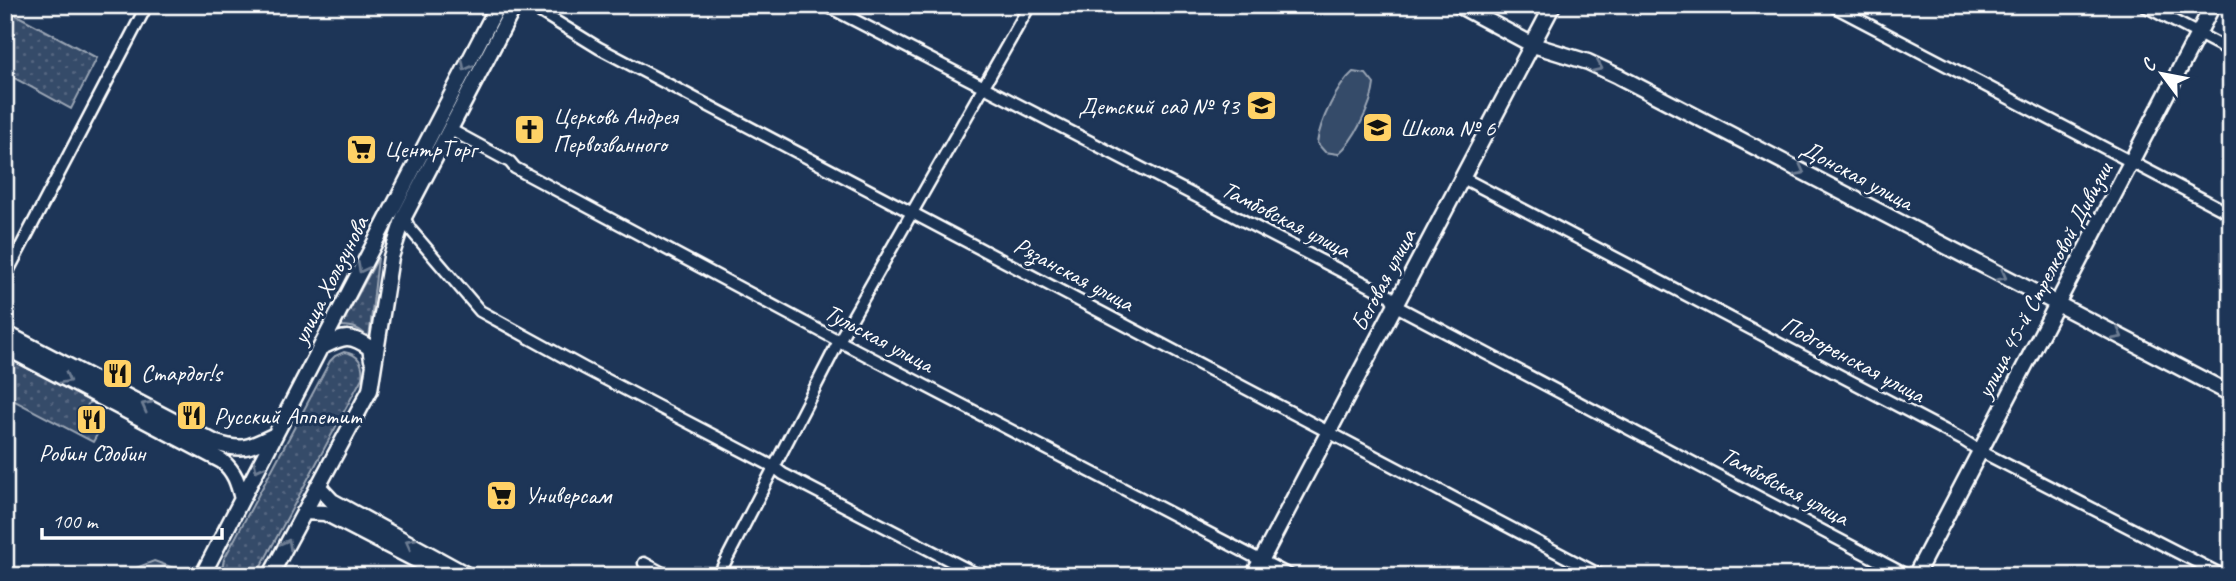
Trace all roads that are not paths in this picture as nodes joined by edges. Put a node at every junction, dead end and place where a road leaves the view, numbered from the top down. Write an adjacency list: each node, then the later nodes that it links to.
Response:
1 (146, 5): 22 (street)
2 (498, 5): 28 (street, улица Хользунова, one-way to 28)
3 (515, 5): 16 (street, улица Хользунова)
4 (529, 5): 19 (street, Рязанская улица)
5 (825, 5): 15 (street, Тамбовская улица)
6 (1030, 5): 15 (street)
7 (1458, 5): 13 (street, Донская улица)
8 (1553, 5): 13 (street, Беговая улица)
9 (1831, 5): 17 (street)
10 (2143, 5): 12 (street)
11 (2213, 5): 12 (street, улица 45-й Стрелковой Дивизии)
12 (2198, 34): 14 (street); 17 (street, улица 45-й Стрелковой Дивизии)
13 (1533, 45): 18 (street, Беговая улица); 23 (street, Донская улица, one-way to 23)
14 (2231, 51)
15 (985, 86): 19 (street); 24 (street, Тамбовская улица)
16 (451, 130): 21 (street, улица Хользунова); 26 (street, Тульская улица)
17 (2131, 163): 20 (street); 23 (street, улица 45-й Стрелковой Дивизии)
18 (1463, 178): 24 (street, Беговая улица); 33 (street, Подгоренская улица)
19 (911, 212): 26 (street); 31 (street, Рязанская улица)
20 (2231, 214)
21 (404, 217): 29 (street, улица Хользунова); 34 (street)
22 (5, 276)
23 (2057, 304): 30 (street, Донская улица, one-way to 30); 33 (street, улица 45-й Стрелковой Дивизии)
24 (1395, 306): 31 (street, Беговая улица); 52 (street, Тамбовская улица)
25 (5, 333): 32 (street, one-way to 25)
26 (839, 341): 34 (street); 39 (street, Тульская улица)
27 (5, 347): 36 (street, one-way to 36)
28 (322, 347): 29 (street); 32 (street, улица Хользунова)
29 (373, 369): 35 (street, улица Хользунова)
30 (2231, 394)
31 (1329, 432): 39 (street, Беговая улица); 51 (street, Рязанская улица)
32 (275, 435): 36 (street, улица Хользунова, one-way to 36)
33 (1980, 451): 53 (street, улица 45-й Стрелковой Дивизии); 54 (street, Подгоренская улица)
34 (774, 467): 47 (street); 48 (street)
35 (318, 486): 37 (street, улица Хользунова); 45 (street, one-way to 35)
36 (242, 499): 38 (street, улица Хользунова)
37 (304, 512): 43 (street, улица Хользунова, one-way to 37); 44 (street)
38 (211, 558): 41 (street, улица Хользунова); 42 (street)
39 (1261, 560): 49 (street, Беговая улица); 50 (street, Тульская улица)
40 (643, 563): 46 (street)
41 (202, 576)
42 (214, 576)
43 (270, 576)
44 (447, 576)
45 (469, 576)
46 (668, 576)
47 (718, 576)
48 (980, 576)
49 (1253, 576)
50 (1291, 576)
51 (1602, 576)
52 (1908, 576)
53 (1915, 576)
54 (2224, 576)

